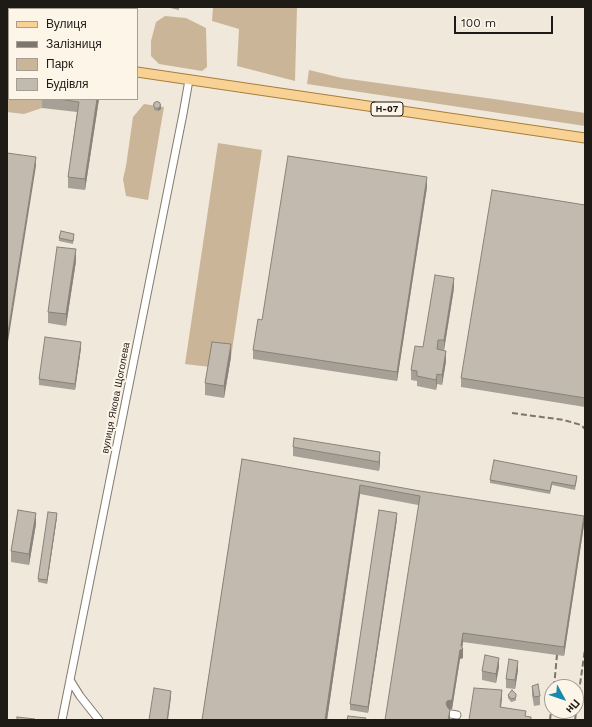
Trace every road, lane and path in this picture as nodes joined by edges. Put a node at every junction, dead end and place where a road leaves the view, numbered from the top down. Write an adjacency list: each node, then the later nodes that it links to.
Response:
1 (138, 72): 2 (main road, Н-07)
2 (189, 80): 3 (main road, Н-07); 4 (street, вулиця Якова Щоголева)
3 (585, 138)
4 (70, 680): 5 (street, вулиця Якова Щоголева); 6 (street)
5 (62, 720)
6 (99, 720)

